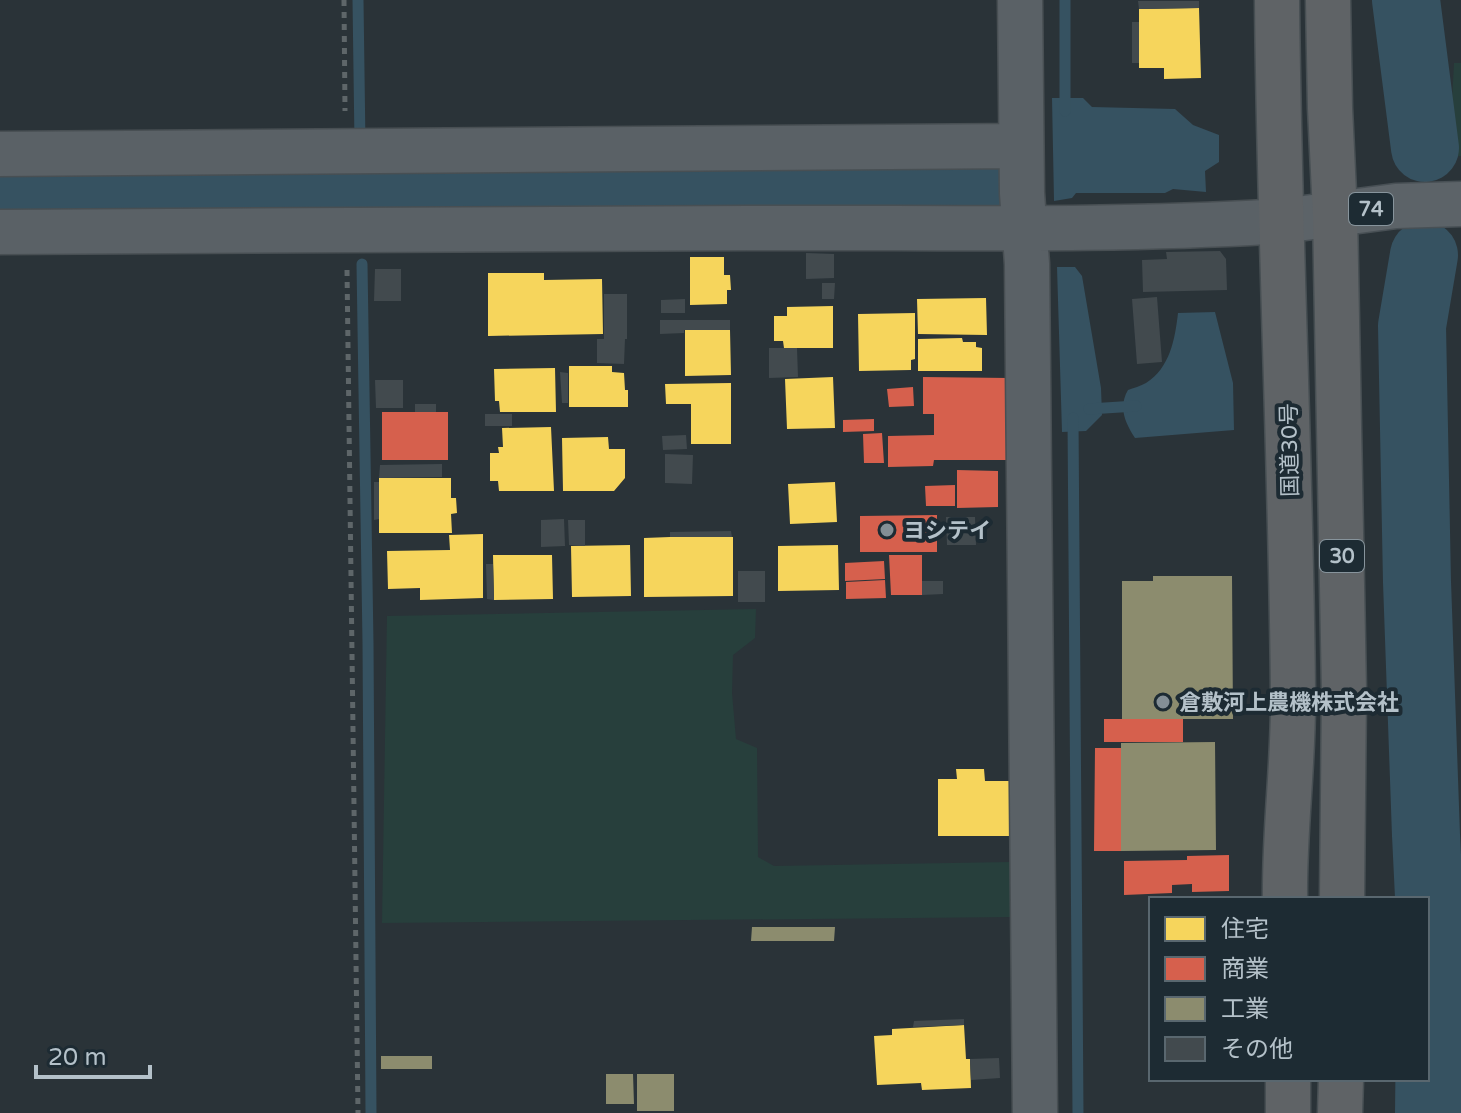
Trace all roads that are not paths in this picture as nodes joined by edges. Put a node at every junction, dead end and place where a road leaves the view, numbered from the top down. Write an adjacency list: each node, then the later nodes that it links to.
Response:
1 (1020, 0): 4 (street)
2 (1277, 0): 8 (highway, 国道30号 / 30)
3 (1328, 0): 7 (highway, 30)
4 (1021, 146): 5 (street); 9 (street)
5 (0, 154)
6 (1461, 204): 7 (main road, 74)
7 (1335, 214): 8 (main road, 74); 12 (highway, 30)
8 (1282, 221): 9 (street); 11 (highway, 国道30号 / 30)
9 (1025, 229): 10 (street); 15 (street)
10 (0, 232)
11 (1285, 897)
12 (1342, 897)
13 (1288, 1081): 16 (highway)
14 (1341, 1081): 17 (highway)
15 (1035, 1113)
16 (1288, 1113)
17 (1340, 1113)

